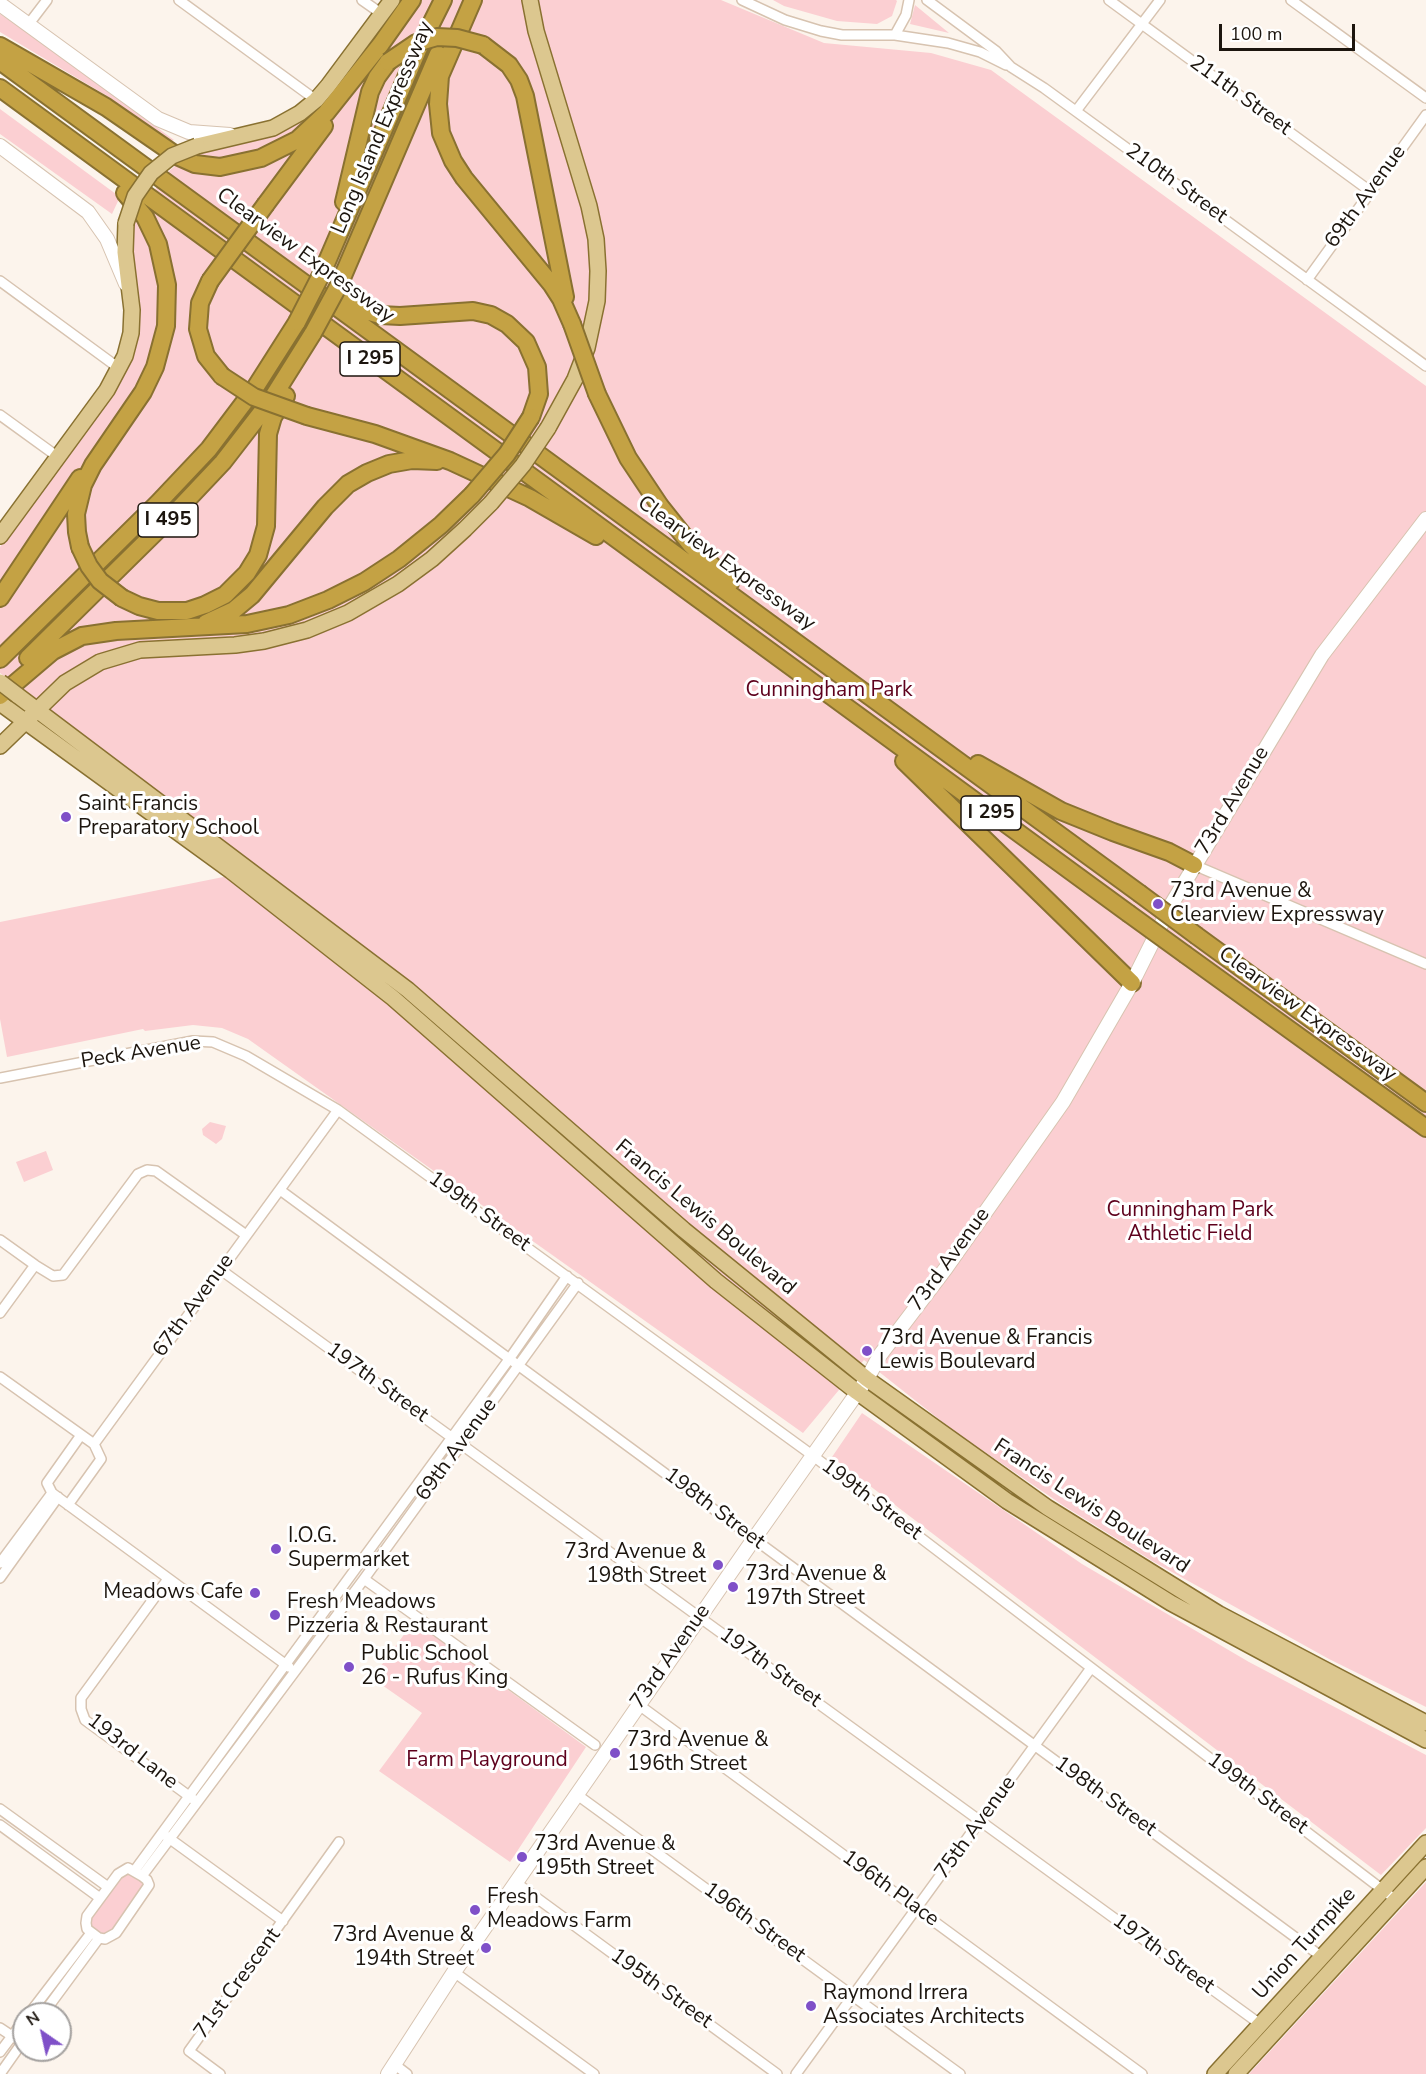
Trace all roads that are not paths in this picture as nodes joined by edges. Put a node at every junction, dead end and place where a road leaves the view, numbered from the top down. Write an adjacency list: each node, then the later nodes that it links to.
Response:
1 (47, 0): 19 (street)
2 (179, 0): 27 (street)
3 (362, 0): 17 (street)
4 (392, 0): 17 (main road)
5 (412, 0): 21 (highway)
6 (442, 0): 35 (highway, Long Island Expressway / I 495)
7 (465, 0): 40 (highway, Long Island Expressway / I 495, bridge)
8 (473, 0): 39 (highway)
9 (530, 0): 56 (main road, bridge)
10 (742, 0): 20 (street)
11 (909, 0): 20 (street)
12 (927, 0): 24 (street, 210th Street)
13 (1109, 0): 18 (street, 211th Street)
14 (1160, 0): 18 (street)
15 (1291, 0): 26 (street)
16 (0, 4): 19 (street)
17 (382, 14): 27 (main road)
18 (1142, 24): 28 (street); 33 (street, 211th Street)
19 (28, 25): 31 (street)
20 (895, 35): 24 (street)
21 (381, 44): 22 (highway); 46 (highway, bridge)
22 (0, 46)
23 (0, 61): 34 (highway, Clearview Expressway / I 295)
24 (1011, 67): 28 (street, 210th Street)
25 (0, 88): 30 (highway, Clearview Expressway / I 295)
26 (1426, 98)
27 (316, 100): 31 (main road)
28 (1076, 111): 36 (street, 210th Street)
29 (1426, 115): 33 (street, 69th Avenue)
30 (61, 133): 44 (highway); 49 (highway, Clearview Expressway / I 295)
31 (253, 133): 38 (main road, bridge)
32 (0, 146): 38 (street)
33 (1370, 191): 36 (street, 69th Avenue)
34 (267, 256): 51 (highway, bridge); 52 (highway, Clearview Expressway / I 295)
35 (322, 273): 39 (highway, bridge); 53 (highway, Long Island Expressway / I 495, bridge)
36 (1307, 280): 41 (street, 210th Street)
37 (0, 281): 42 (street)
38 (132, 299): 42 (main road)
39 (572, 324): 52 (highway, bridge)
40 (313, 333): 44 (highway, bridge); 54 (highway, Long Island Expressway / I 495)
41 (1426, 366)
42 (120, 369): 45 (main road)
43 (0, 415): 45 (street)
44 (125, 420): 50 (highway)
45 (58, 457): 48 (main road)
46 (483, 476): 49 (highway); 51 (highway)
47 (1426, 519): 61 (street, 73rd Avenue)
48 (0, 536)
49 (680, 585): 58 (highway, Clearview Expressway / I 295)
50 (0, 598)
51 (170, 629): 55 (highway)
52 (802, 648): 57 (highway, Clearview Expressway / I 295)
53 (0, 659)
54 (0, 684): 55 (main road, Francis Lewis Boulevard, bridge)
55 (5, 700): 56 (main road, Francis Lewis Boulevard); 59 (main road, Francis Lewis Boulevard)
56 (37, 709): 59 (main road); 80 (main road, Francis Lewis Boulevard)
57 (891, 712): 61 (highway); 66 (highway, Clearview Expressway / I 295, bridge)
58 (854, 713): 63 (highway); 64 (highway, Clearview Expressway / I 295, bridge)
59 (24, 721): 60 (main road); 81 (main road, Francis Lewis Boulevard)
60 (0, 746)
61 (1194, 865): 62 (street); 63 (street, 73rd Avenue)
62 (1426, 964)
63 (1131, 983): 80 (street, 73rd Avenue)
64 (1306, 1044): 68 (highway, Clearview Expressway / I 295); 69 (highway)
65 (0, 1078): 67 (street, Peck Avenue)
66 (1426, 1103)
67 (338, 1110): 70 (street, 67th Avenue); 75 (street, 199th Street)
68 (1426, 1128)
69 (1426, 1140)
70 (280, 1190): 71 (street, 67th Avenue); 78 (street, 198th Street)
71 (246, 1235): 73 (street); 74 (street, 67th Avenue)
72 (0, 1240): 73 (street)
73 (35, 1265): 77 (street)
74 (221, 1270): 83 (street, 197th Street); 84 (street, 67th Avenue)
75 (567, 1276): 76 (street, 199th Street); 78 (street, 69th Avenue)
76 (578, 1283): 78 (street, 69th Avenue); 86 (street, 199th Street)
77 (0, 1313)
78 (514, 1361): 83 (street, 69th Avenue); 85 (street, 69th Avenue); 89 (street, 198th Street)
79 (0, 1377): 82 (street)
80 (867, 1379): 81 (street, 73rd Avenue); 99 (main road, Francis Lewis Boulevard)
81 (857, 1392): 86 (street, 73rd Avenue); 100 (main road, Francis Lewis Boulevard)
82 (81, 1435): 84 (street); 87 (street)
83 (451, 1437): 85 (street, 197th Street); 95 (street, 69th Avenue)
84 (94, 1444): 88 (street)
85 (461, 1445): 93 (street, 69th Avenue); 94 (street, 197th Street)
86 (812, 1455): 89 (street, 73rd Avenue); 96 (street, 199th Street)
87 (54, 1495): 88 (street); 90 (street); 91 (street)
88 (68, 1505): 92 (street)
89 (754, 1538): 94 (street, 73rd Avenue); 102 (street, 198th Street)
90 (0, 1563)
91 (0, 1578)
92 (168, 1579): 95 (street); 104 (street, 193rd Lane)
93 (364, 1579): 97 (street, 69th Avenue); 101 (street)
94 (699, 1617): 98 (street, 73rd Avenue); 106 (street, 197th Street)
95 (285, 1664): 97 (street); 104 (street, 69th Avenue)
96 (1091, 1668): 102 (street, 75th Avenue); 116 (street, 199th Street)
97 (294, 1671): 104 (street, 69th Avenue)
98 (639, 1705): 103 (street, 73rd Avenue); 119 (street, 196th Place)
99 (1426, 1723)
100 (1426, 1740)
101 (595, 1745)
102 (1035, 1746): 106 (street, 75th Avenue); 122 (street, 198th Street)
103 (576, 1794): 114 (street, 73rd Avenue); 124 (street, 196th Street)
104 (193, 1799): 108 (street, 69th Avenue); 109 (street, 69th Avenue)
105 (0, 1811): 115 (street)
106 (980, 1821): 119 (street, 75th Avenue); 127 (street, 197th Street)
107 (0, 1825): 117 (street)
108 (161, 1832): 109 (street, 71st Crescent); 113 (street, 69th Avenue)
109 (170, 1839): 113 (street, 69th Avenue); 120 (street, 71st Crescent)
110 (339, 1842): 120 (street, 71st Crescent)
111 (1426, 1843): 116 (main road, Union Turnpike)
112 (1426, 1867): 118 (main road, Union Turnpike)
113 (138, 1873): 115 (street, 69th Avenue); 121 (street, 69th Avenue)
114 (516, 1882): 123 (street, 73rd Avenue); 137 (street, 195th Street)
115 (108, 1887): 117 (street, 69th Avenue)
116 (1383, 1890): 118 (street, 199th Street); 122 (main road, Union Turnpike)
117 (100, 1898): 121 (street, 69th Avenue)
118 (1396, 1900): 142 (main road, Union Turnpike)
119 (916, 1908): 124 (street, 75th Avenue); 140 (street, 196th Place)
120 (282, 1922): 133 (street, 71st Crescent)
121 (95, 1935): 125 (street, 69th Avenue); 126 (street, 69th Avenue)
122 (1322, 1957): 127 (main road, Union Turnpike)
123 (454, 1971): 132 (street, 73rd Avenue); 136 (street)
124 (853, 1996): 138 (street, 75th Avenue); 139 (street, 196th Street)
125 (38, 2002)
126 (51, 2002)
127 (1260, 2024): 141 (main road, Union Turnpike)
128 (0, 2028): 129 (street)
129 (12, 2036): 130 (street)
130 (0, 2052)
131 (12, 2057): 134 (street)
132 (391, 2069): 135 (street)
133 (214, 2072)
134 (0, 2074)
135 (407, 2074)
136 (594, 2074)
137 (777, 2074)
138 (796, 2074)
139 (960, 2074)
140 (1142, 2074)
141 (1215, 2074)
142 (1236, 2074)

